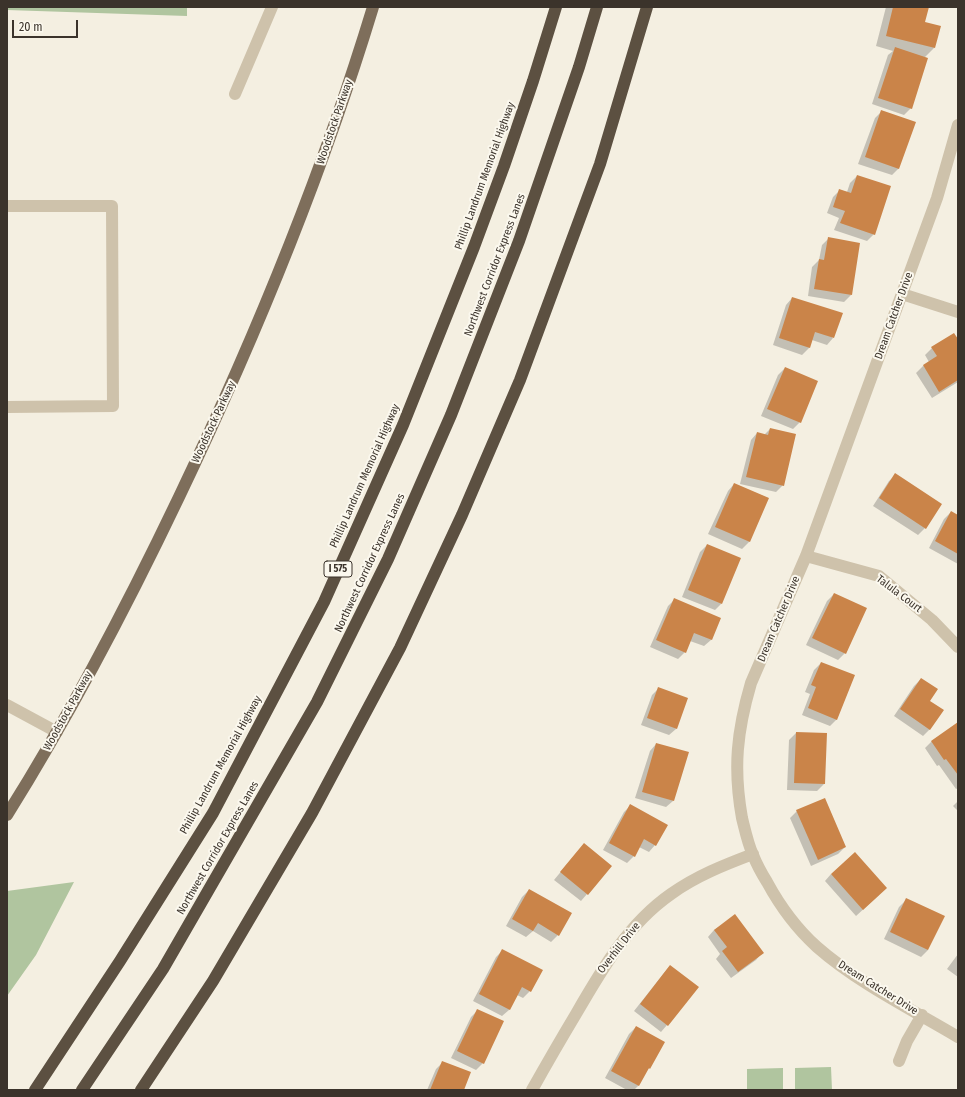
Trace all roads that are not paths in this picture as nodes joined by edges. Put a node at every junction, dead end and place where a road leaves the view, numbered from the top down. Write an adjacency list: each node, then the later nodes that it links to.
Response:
1 (272, 7): 6 (street)
2 (373, 7): 15 (main road, Woodstock Parkway)
3 (556, 7): 21 (highway, Phillip Landrum Memorial Highway / I 575)
4 (597, 7): 22 (highway, Northwest Corridor Express Lanes)
5 (647, 7): 23 (highway)
6 (235, 94)
7 (958, 125): 9 (street, Dream Catcher Drive)
8 (7, 206): 11 (street)
9 (902, 294): 10 (street); 12 (street, Dream Catcher Drive)
10 (958, 312)
11 (7, 407)
12 (806, 556): 13 (street, Talula Court); 17 (street, Dream Catcher Drive)
13 (958, 647)
14 (7, 705): 15 (street)
15 (57, 732): 16 (main road, Woodstock Parkway)
16 (7, 815)
17 (753, 854): 18 (street, Dream Catcher Drive); 24 (street, Overhill Drive)
18 (922, 1015): 19 (street, Dream Catcher Drive); 20 (street)
19 (958, 1037)
20 (898, 1061)
21 (35, 1090)
22 (82, 1090)
23 (141, 1090)
24 (532, 1090)

